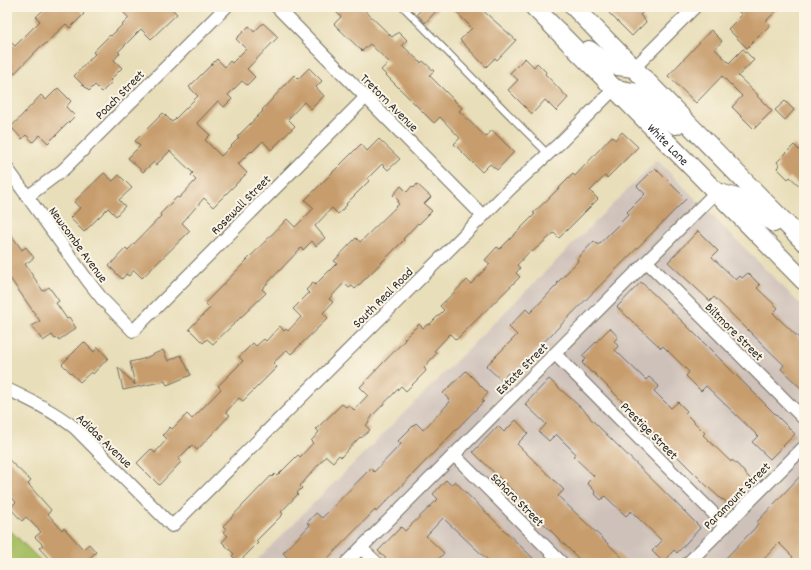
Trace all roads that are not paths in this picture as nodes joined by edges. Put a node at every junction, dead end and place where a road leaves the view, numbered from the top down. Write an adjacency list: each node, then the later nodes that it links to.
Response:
1 (226, 7): 14 (street, Poach Street)
2 (277, 7): 9 (street, Tretorn Avenue)
3 (403, 7): 10 (lane)
4 (534, 7): 7 (main road); 8 (main road, White Lane)
5 (574, 7): 7 (main road)
6 (695, 7): 7 (street)
7 (634, 68): 11 (main road)
8 (614, 89): 10 (street, South Real Road); 11 (main road); 13 (main road, White Lane)
9 (366, 97): 15 (street, Tretorn Avenue); 19 (street, Rosewall Street)
10 (548, 154): 15 (street, South Real Road)
11 (727, 164): 16 (main road)
12 (7, 168): 14 (street, Newcombe Avenue)
13 (716, 192): 16 (main road); 17 (street, Estate Street); 18 (main road, White Lane)
14 (27, 196): 19 (street, Newcombe Avenue)
15 (483, 216): 25 (street, South Real Road)
16 (804, 243)
17 (647, 262): 20 (street, Estate Street); 22 (street, Biltmore Street)
18 (804, 281)
19 (133, 331)
20 (555, 354): 24 (street, Estate Street); 26 (street, Prestige Street)
21 (7, 389): 25 (street, Adidas Avenue)
22 (804, 419)
23 (804, 447): 26 (street, Paramount Street)
24 (454, 455): 27 (street, Estate Street); 30 (street, Sahara Street)
25 (172, 526)
26 (726, 526): 31 (street, Paramount Street)
27 (361, 548): 28 (street, Estate Street); 29 (street)
28 (346, 563)
29 (377, 563)
30 (562, 563)
31 (688, 563)

